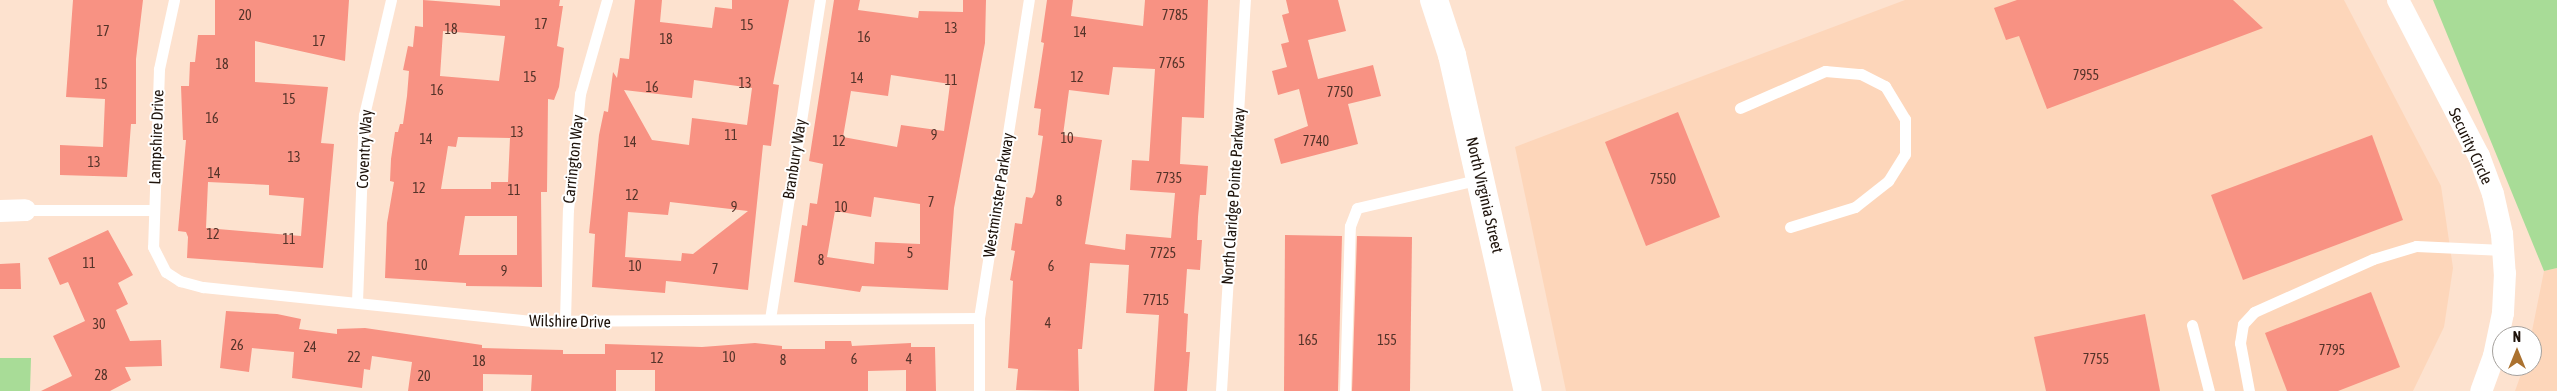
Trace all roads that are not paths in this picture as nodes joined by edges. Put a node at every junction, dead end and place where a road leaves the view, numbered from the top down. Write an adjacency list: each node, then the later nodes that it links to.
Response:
1 (174, 0): 12 (lane, Lampshire Drive)
2 (391, 0): 17 (lane, Coventry Way)
3 (607, 0): 20 (lane, Carrington Way)
4 (820, 0): 19 (lane, Branbury Way)
5 (1029, 0): 18 (lane, Westminster Parkway)
6 (1245, 0): 23 (lane, North Claridge Pointe Parkway)
7 (1434, 0): 10 (main road, North Virginia Street)
8 (2398, 0): 15 (street, Security Circle)
9 (1740, 108): 14 (lane)
10 (1481, 179): 24 (lane); 25 (main road, North Virginia Street)
11 (25, 210): 12 (lane); 13 (street)
12 (154, 210): 16 (lane, Lampshire Drive)
13 (0, 211)
14 (1790, 227)
15 (2504, 250): 27 (lane); 28 (street, Security Circle)
16 (166, 272): 17 (lane, Wilshire Drive)
17 (357, 302): 20 (lane, Wilshire Drive)
18 (979, 318): 19 (lane, Wilshire Drive); 22 (lane, Westminster Parkway)
19 (770, 319): 20 (lane, Wilshire Drive)
20 (565, 322)
21 (2192, 325): 26 (lane)
22 (979, 391)
23 (1221, 391)
24 (1346, 391)
25 (1528, 391)
26 (2209, 391)
27 (2249, 391)
28 (2481, 391)

